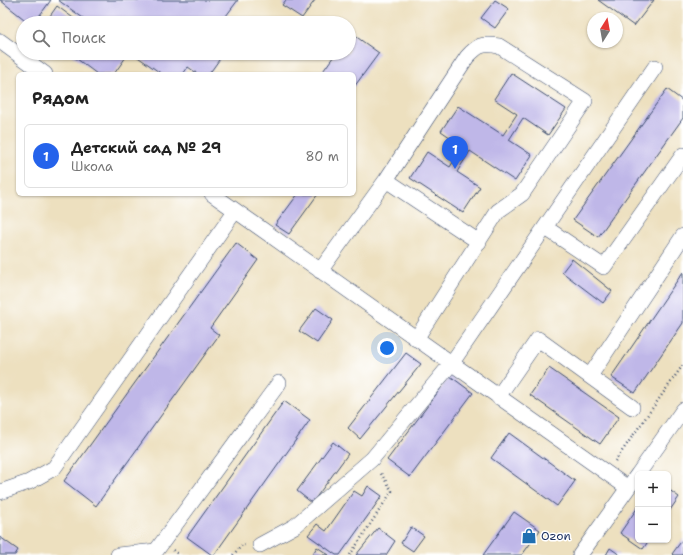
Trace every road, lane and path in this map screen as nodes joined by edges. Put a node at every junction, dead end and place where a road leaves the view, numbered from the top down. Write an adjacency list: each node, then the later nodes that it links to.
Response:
1 (0, 41): 2 (street)
2 (16, 53)
3 (26, 60): 5 (street)
4 (655, 67): 10 (street)
5 (42, 72)
6 (683, 155): 10 (street)
7 (386, 180): 12 (street); 12 (street); 13 (street)
8 (215, 196): 9 (street)
9 (235, 211): 13 (street); 27 (street)
10 (546, 228): 15 (street)
11 (683, 236): 17 (street)
12 (479, 242): 14 (street)
13 (320, 271): 14 (street)
14 (416, 339): 15 (street)
15 (451, 364): 19 (street); 22 (street)
16 (683, 365): 24 (path)
17 (590, 376): 19 (street); 20 (street)
18 (279, 383): 29 (street)
19 (498, 397): 24 (street)
20 (632, 407)
21 (683, 410): 23 (street)
22 (372, 459): 28 (street); 30 (path)
23 (640, 471)
24 (606, 473): 26 (street)
25 (635, 478): 26 (street)
26 (628, 488): 31 (street)
27 (0, 492)
28 (260, 545)
29 (118, 555)
30 (350, 555)
31 (580, 555)

